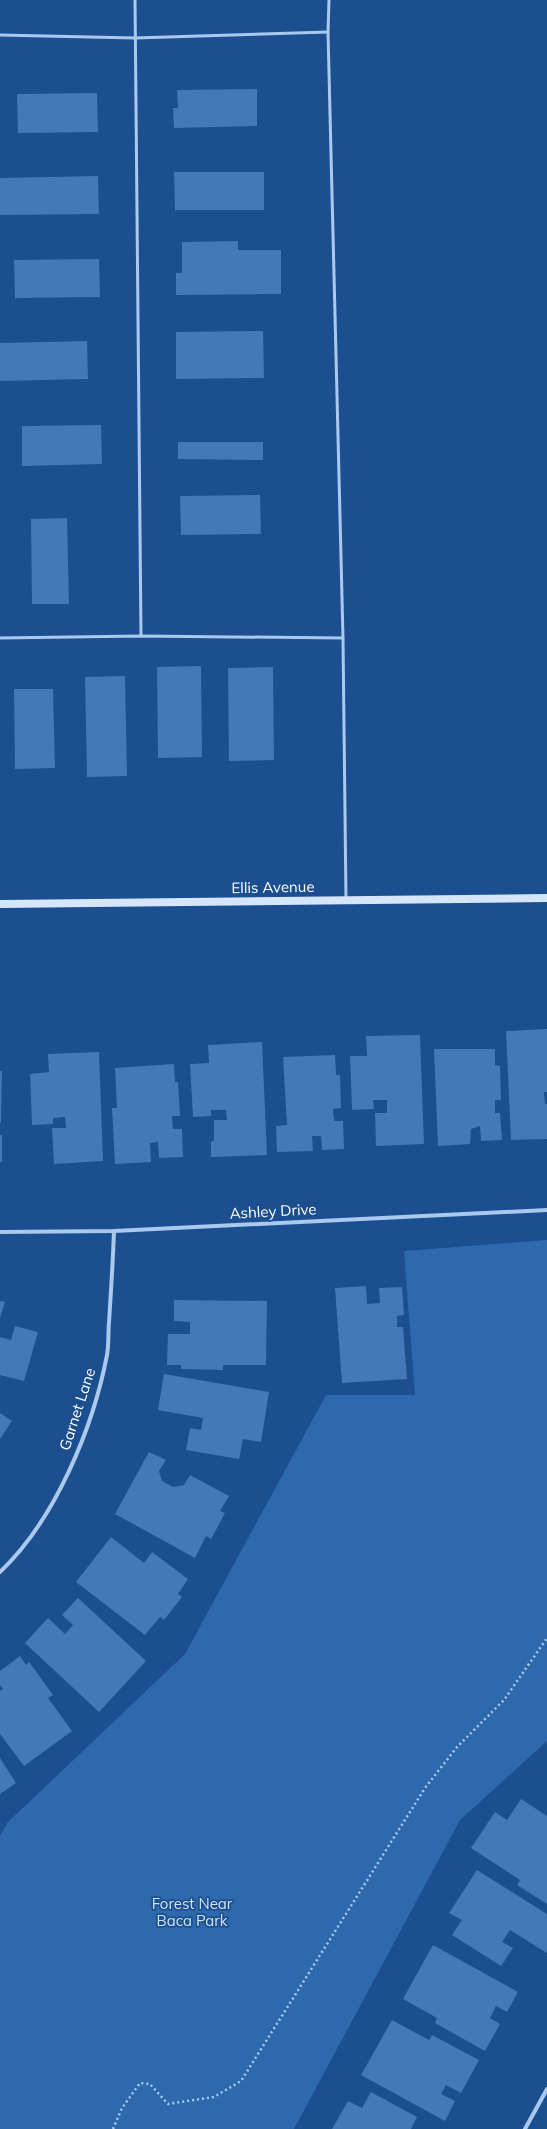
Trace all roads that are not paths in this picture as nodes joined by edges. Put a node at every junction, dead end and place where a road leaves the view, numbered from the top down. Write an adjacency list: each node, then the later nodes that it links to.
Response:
1 (135, 0): 5 (lane)
2 (329, 0): 3 (lane)
3 (328, 32): 5 (lane); 8 (lane)
4 (0, 34): 5 (lane)
5 (135, 38): 6 (lane)
6 (141, 636): 7 (lane); 8 (lane)
7 (0, 638)
8 (343, 638): 10 (lane)
9 (547, 898): 10 (street, Ellis Avenue)
10 (346, 900): 11 (street, Ellis Avenue)
11 (0, 904)
12 (547, 1210): 13 (street, Ashley Drive)
13 (114, 1231): 14 (street, Ashley Drive); 15 (street, Garnet Lane)
14 (0, 1232)
15 (0, 1572)
16 (547, 2089): 17 (street)
17 (525, 2129)

